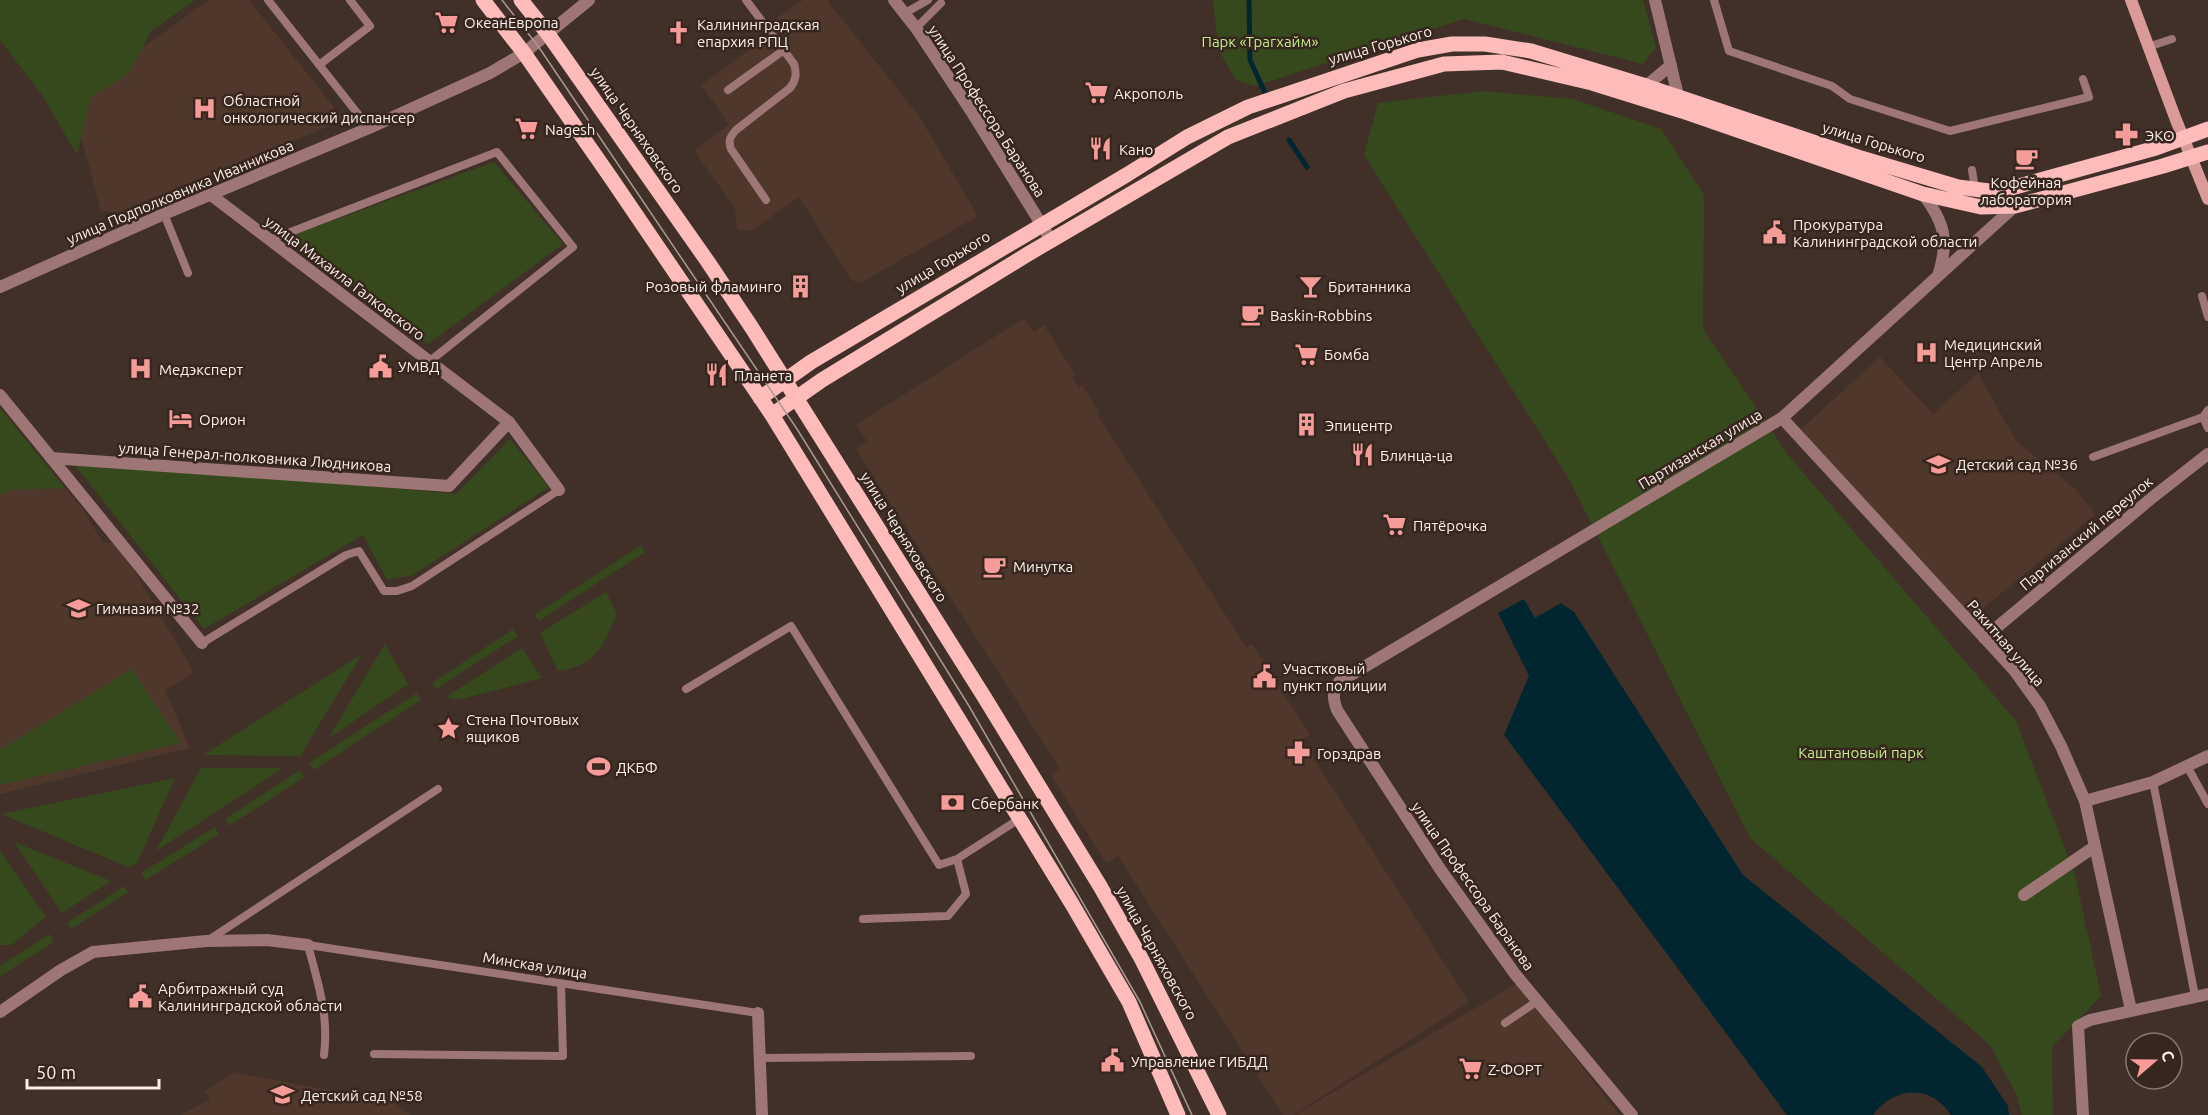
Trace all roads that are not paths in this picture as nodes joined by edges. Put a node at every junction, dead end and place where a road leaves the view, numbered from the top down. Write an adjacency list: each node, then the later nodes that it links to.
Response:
1 (268, 0): 20 (lane)
2 (350, 0): 20 (lane)
3 (483, 0): 19 (main road)
4 (521, 0): 15 (main road, улица Черняховского)
5 (589, 0): 15 (street, улица Подполковника Иванникова)
6 (746, 0): 18 (lane)
7 (894, 0): 13 (street, улица Профессора Баранова)
8 (928, 0): 13 (lane)
9 (1655, 0): 21 (street)
10 (1714, 0): 28 (lane)
11 (2131, 0): 17 (main road)
12 (941, 3): 14 (lane)
13 (905, 13): 14 (street, улица Профессора Баранова)
14 (916, 28): 41 (street, улица Профессора Баранова)
15 (548, 34): 19 (street, улица Подполковника Иванникова); 50 (main road, улица Черняховского)
16 (2172, 39): 17 (lane)
17 (2148, 47): 29 (main road)
18 (784, 50): 24 (lane); 38 (lane)
19 (524, 53): 26 (street, улица Подполковника Иванникова); 52 (main road)
20 (319, 65): 26 (lane)
21 (1671, 65): 23 (street); 25 (street)
22 (2084, 79): 28 (lane)
23 (1646, 86): 25 (main road, улица Горького); 41 (main road, улица Горького)
24 (728, 90)
25 (1680, 104): 34 (main road, улица Горького); 35 (main road, улица Горького); 43 (main road, улица Горького)
26 (369, 128): 36 (street, улица Подполковника Иванникова)
27 (2208, 129): 29 (main road, улица Горького)
28 (1961, 130): 30 (lane)
29 (2183, 137): 32 (main road); 34 (main road, улица Горького)
30 (1964, 140)
31 (2208, 152): 32 (main road, улица Горького)
32 (2192, 156): 37 (main road); 39 (main road, улица Горького)
33 (1972, 170): 34 (lane)
34 (1975, 189)
35 (1923, 194): 39 (main road, улица Горького); 45 (street)
36 (210, 195): 40 (street, улица Подполковника Иванникова); 42 (street, улица Михаила Галковского)
37 (2208, 199)
38 (766, 200)
39 (2015, 206): 45 (street, Партизанская улица)
40 (164, 214): 44 (lane); 46 (street, улица Подполковника Иванникова)
41 (1042, 225): 43 (street, улица Профессора Баранова); 50 (main road, улица Горького)
42 (270, 240): 49 (street, улица Михаила Галковского); 49 (lane)
43 (1051, 240): 53 (main road, улица Горького)
44 (188, 273)
45 (1939, 273): 56 (street, Партизанская улица)
46 (0, 287)
47 (2202, 296): 48 (lane)
48 (2208, 317)
49 (430, 361): 57 (street, улица Михаила Галковского)
50 (785, 381): 52 (main road, улица Горького); 53 (main road, улица Черняховского)
51 (0, 394): 61 (street)
52 (760, 398): 55 (main road)
53 (796, 398): 55 (main road, улица Горького); 94 (main road, улица Черняховского)
54 (2205, 414): 58 (lane); 60 (lane)
55 (772, 415): 73 (main road)
56 (1782, 418): 63 (street, Ракитная улица); 65 (street, Партизанская улица)
57 (509, 422): 61 (street, улица Генерал-полковника Людникова); 62 (street, улица Михаила Галковского)
58 (2208, 428)
59 (2208, 454): 63 (street, Партизанский переулок)
60 (2093, 457)
61 (51, 458): 64 (street)
62 (559, 490): 64 (lane)
63 (1984, 638): 71 (street, Ракитная улица)
64 (202, 643)
65 (1364, 668): 83 (street, улица Профессора Баранова)
66 (686, 689): 75 (lane)
67 (2208, 756): 68 (street)
68 (2187, 766): 69 (street); 72 (lane)
69 (2153, 782): 71 (street); 82 (lane)
70 (438, 789): 78 (lane)
71 (2085, 801): 74 (street, Ракитная улица)
72 (2208, 804)
73 (1019, 819): 75 (lane); 93 (main road)
74 (2094, 847): 76 (street); 84 (street, Ракитная улица)
75 (957, 860): 77 (lane)
76 (2024, 895)
77 (863, 920)
78 (206, 941): 79 (street, Минская улица); 85 (street, Минская улица)
79 (308, 945): 80 (lane, Минская улица); 89 (lane)
80 (561, 984): 86 (lane, Минская улица); 88 (lane)
81 (2208, 994): 82 (street)
82 (2195, 996): 84 (street)
83 (1536, 1002): 87 (lane); 95 (street, улица Профессора Баранова)
84 (2131, 1010): 96 (street)
85 (0, 1012)
86 (758, 1013): 91 (street, Минская улица)
87 (1505, 1023)
88 (374, 1054)
89 (324, 1055)
90 (971, 1056): 91 (lane)
91 (759, 1058): 92 (street, Минская улица)
92 (762, 1115)
93 (1178, 1115)
94 (1219, 1115)
95 (1632, 1115)
96 (2083, 1115)

